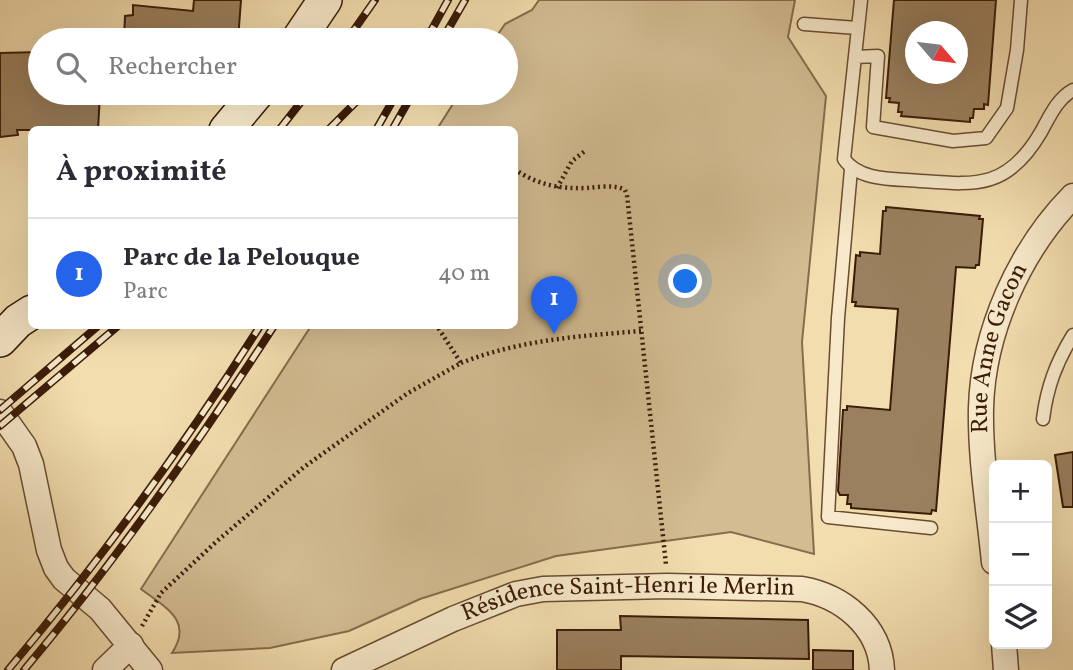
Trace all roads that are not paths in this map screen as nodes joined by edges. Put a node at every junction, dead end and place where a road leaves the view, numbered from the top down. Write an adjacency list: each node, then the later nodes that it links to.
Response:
1 (325, 0): 5 (street)
2 (861, 0): 6 (lane)
3 (1021, 0): 7 (lane)
4 (804, 24): 6 (lane)
5 (306, 28)
6 (857, 28): 7 (lane)
7 (855, 57): 11 (lane)
8 (1073, 90): 11 (lane)
9 (247, 105): 10 (street)
10 (229, 126)
11 (851, 169): 17 (lane)
12 (1073, 196): 16 (street, Rue Anne Gacon)
13 (1073, 335): 15 (lane)
14 (0, 412): 18 (street)
15 (1043, 419)
16 (990, 523)
17 (931, 528)
18 (131, 645): 20 (street); 21 (street)
19 (1004, 649): 24 (street)
20 (105, 670)
21 (150, 670)
22 (344, 670): 23 (street, Résidence Saint-Henri le Merlin)
23 (882, 670)
24 (1006, 670)

